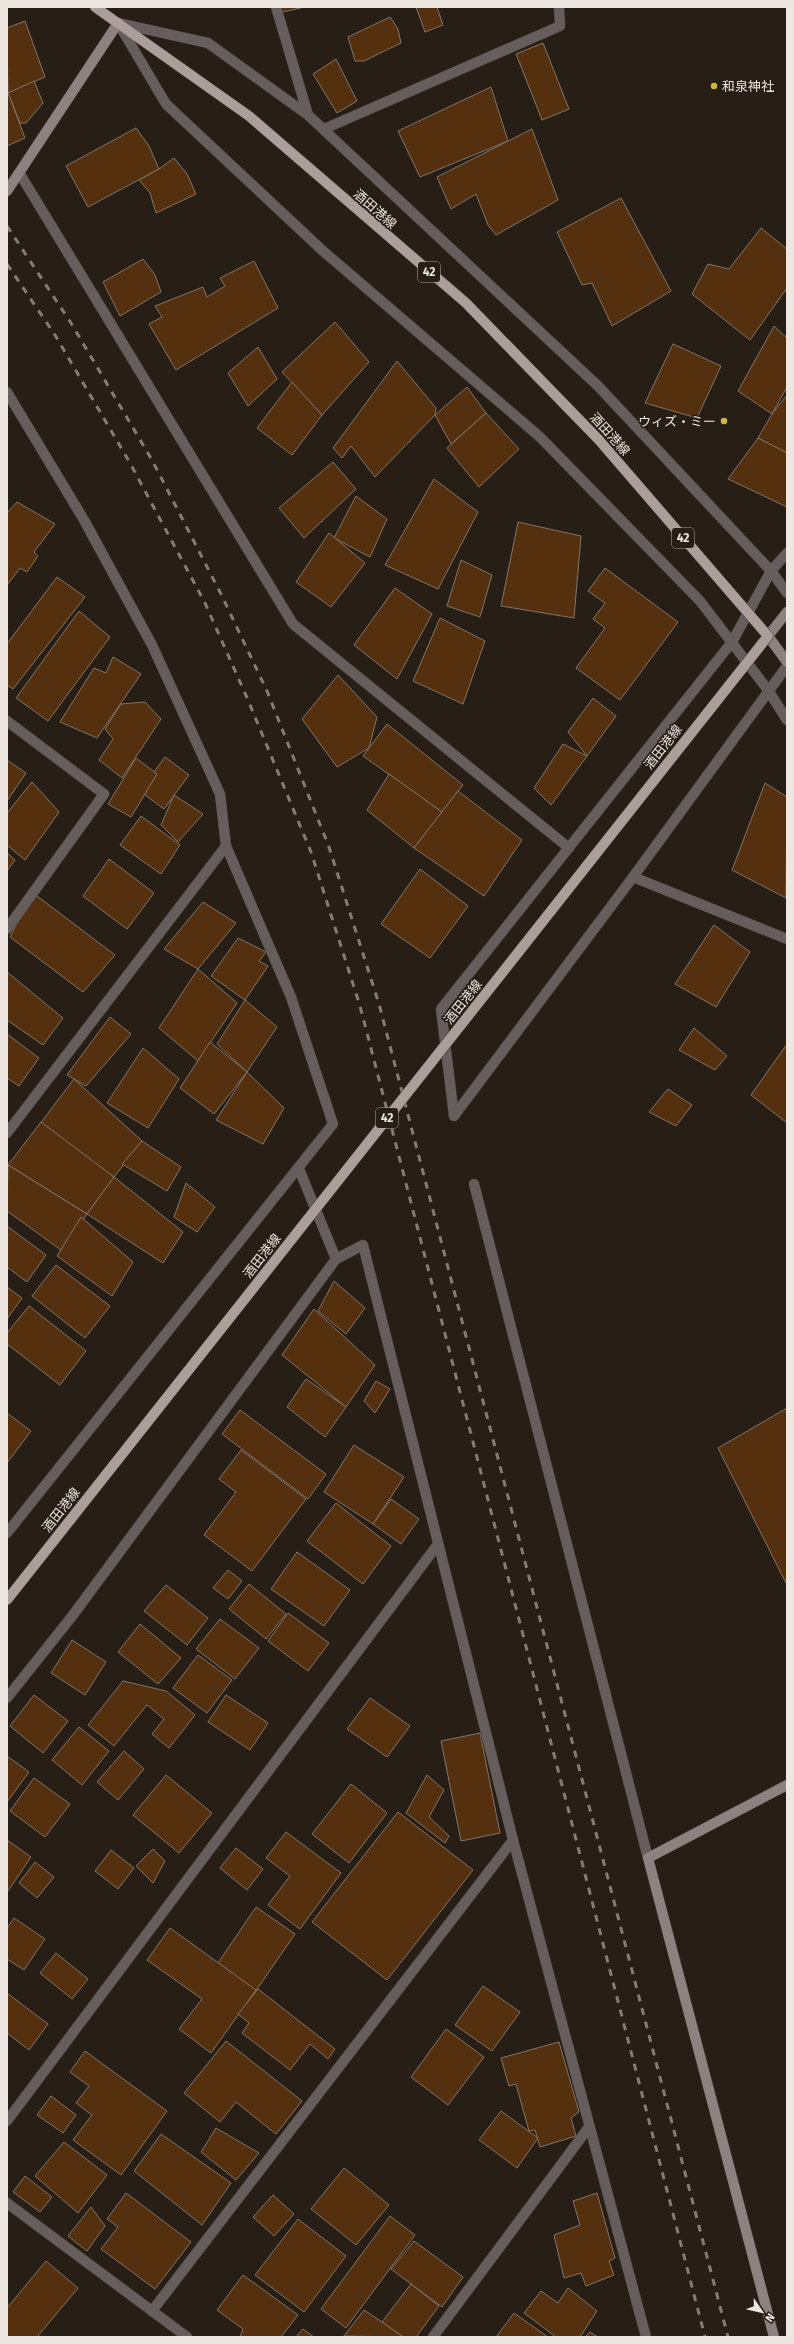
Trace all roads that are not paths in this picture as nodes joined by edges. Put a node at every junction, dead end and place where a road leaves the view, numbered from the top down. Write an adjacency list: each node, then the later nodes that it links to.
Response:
1 (95, 7): 4 (main road, 酒田港線 / 42)
2 (276, 7): 5 (street)
3 (559, 7): 6 (street)
4 (118, 24): 5 (street); 7 (street); 14 (main road, 酒田港線 / 42, bridge); 15 (street)
5 (308, 115): 6 (street)
6 (324, 129): 11 (street)
7 (20, 174): 8 (street); 22 (street)
8 (7, 191)
9 (7, 392): 21 (street)
10 (787, 553): 11 (street)
11 (771, 571): 12 (street); 15 (street)
12 (787, 593)
13 (787, 612): 14 (street)
14 (768, 636): 16 (street); 32 (main road, 酒田港線 / 42, bridge)
15 (732, 642): 18 (street); 22 (street)
16 (787, 662)
17 (787, 666): 18 (street)
18 (768, 690): 19 (street); 23 (street)
19 (787, 720)
20 (7, 721): 24 (street)
21 (226, 846): 26 (street); 27 (street, 酒田港線)
22 (569, 848): 23 (street)
23 (633, 877): 25 (street)
24 (7, 929)
25 (787, 938)
26 (7, 1133)
27 (299, 1169): 29 (street); 30 (street, 酒田港線)
28 (474, 1184): 36 (street)
29 (336, 1259): 31 (street); 33 (street)
30 (7, 1533)
31 (438, 1544): 35 (street); 37 (street)
32 (7, 1600)
33 (7, 1698)
34 (787, 1785): 36 (street)
35 (514, 1840): 38 (street); 40 (street)
36 (648, 1858): 44 (street)
37 (7, 2121)
38 (589, 2127): 42 (street); 43 (street)
39 (7, 2203): 40 (street)
40 (152, 2311): 41 (street)
41 (187, 2337)
42 (434, 2337)
43 (646, 2337)
44 (774, 2337)

